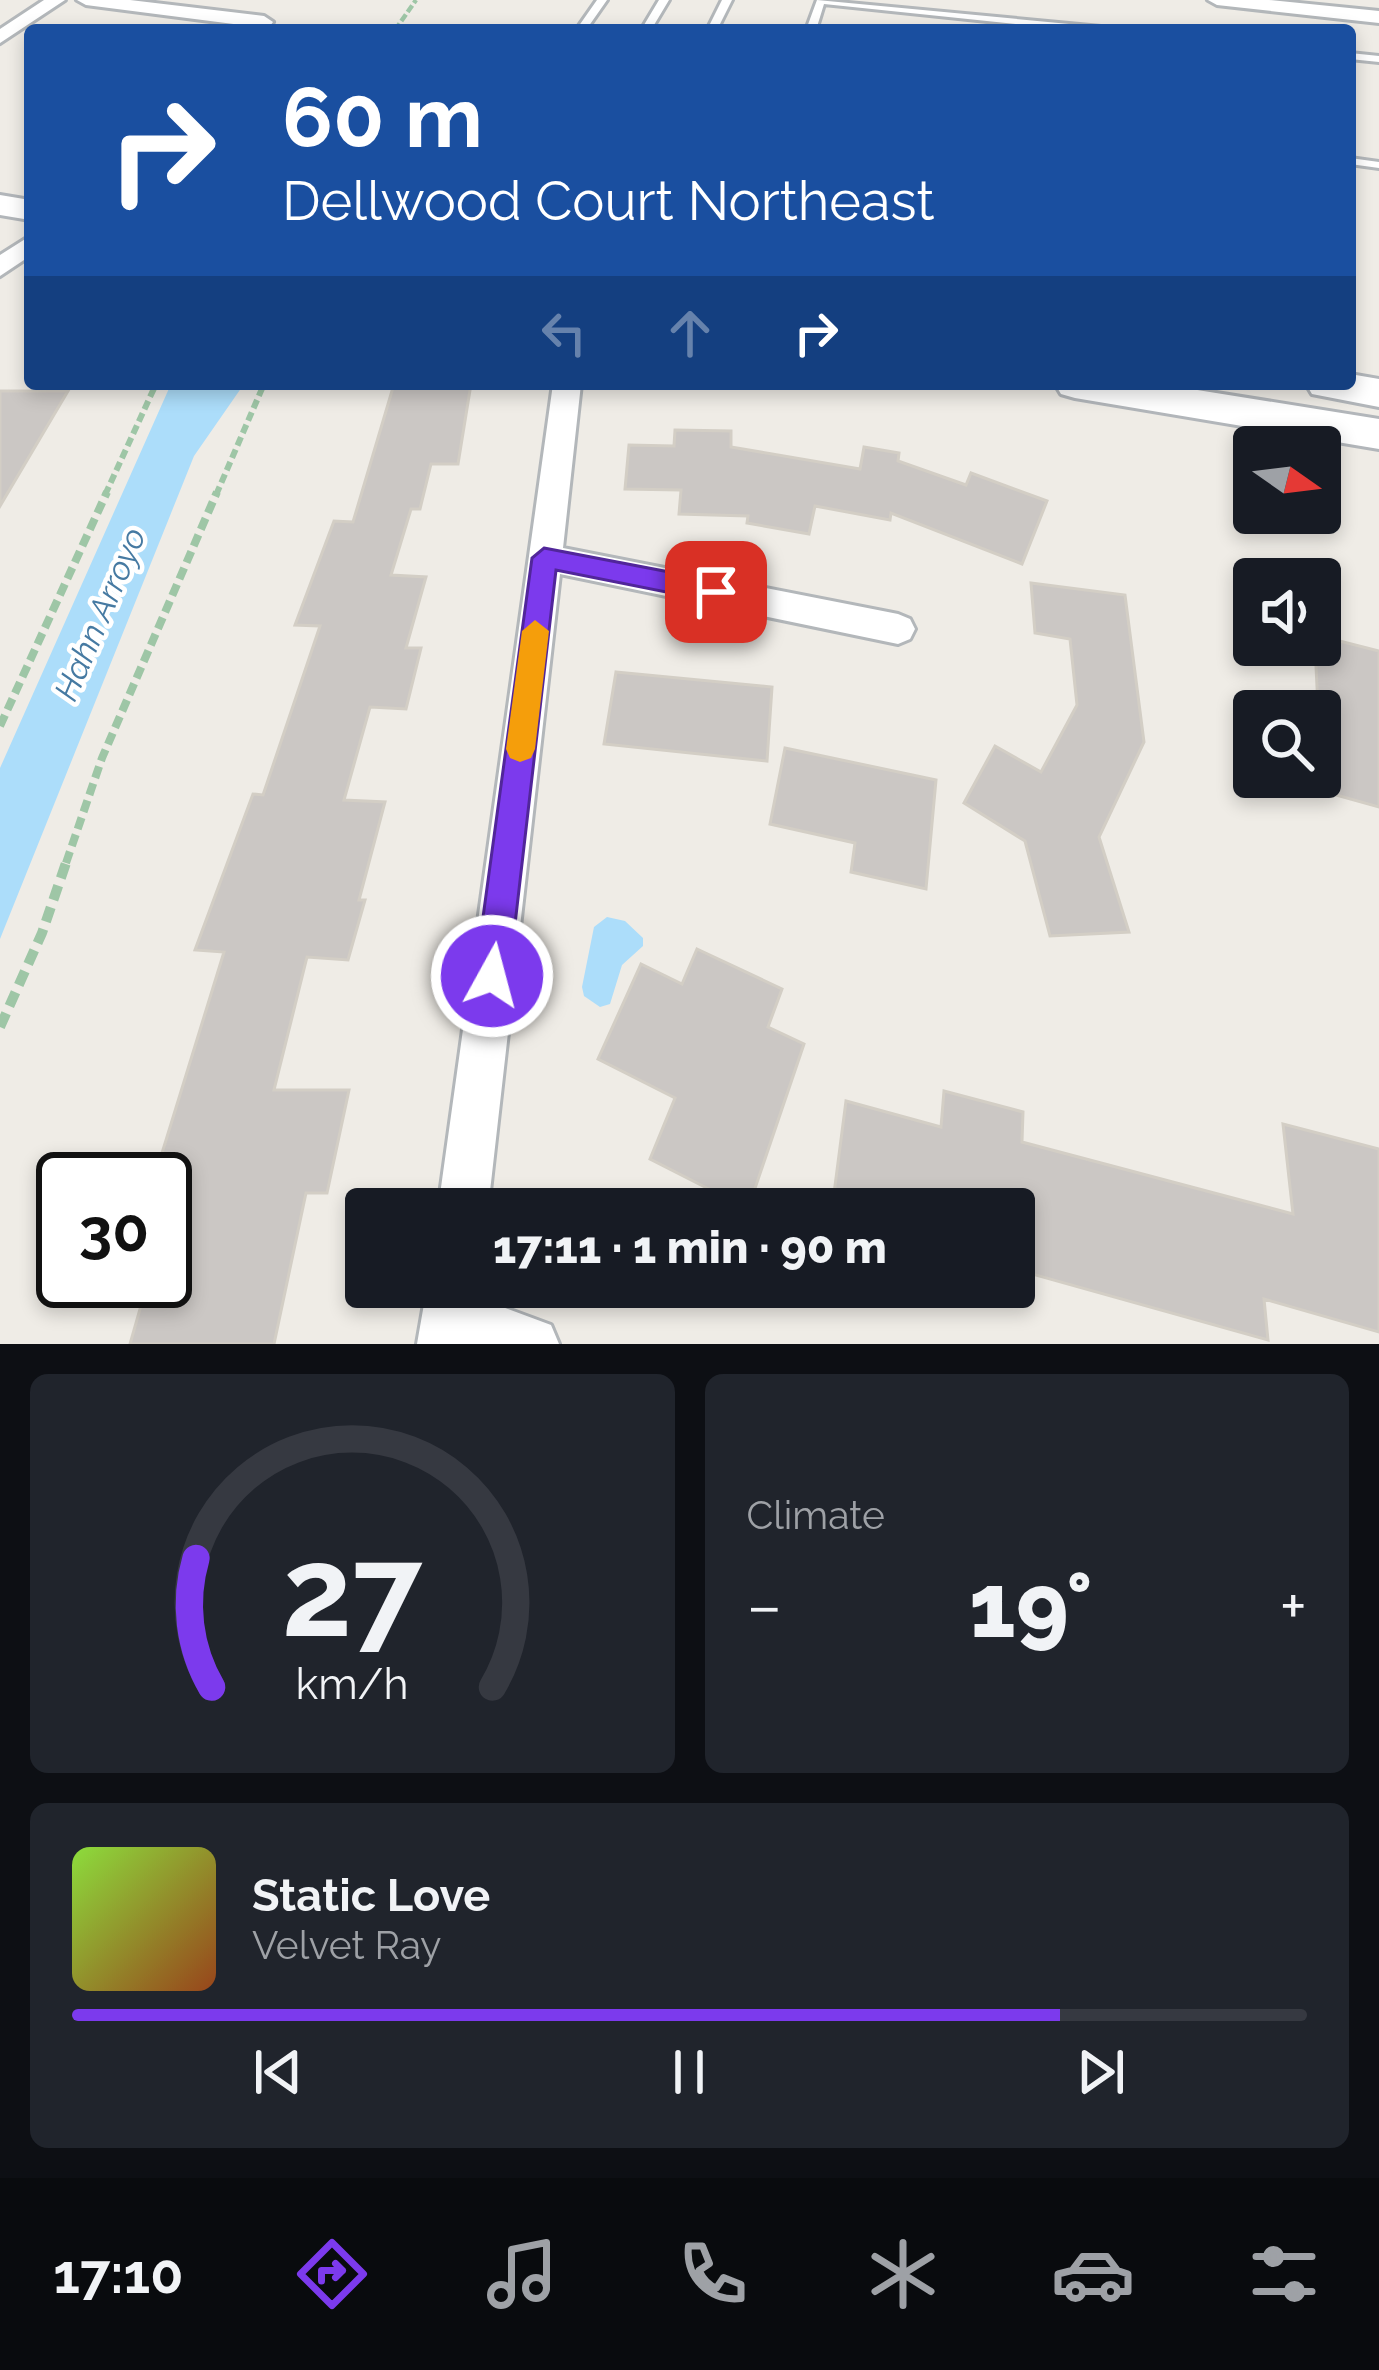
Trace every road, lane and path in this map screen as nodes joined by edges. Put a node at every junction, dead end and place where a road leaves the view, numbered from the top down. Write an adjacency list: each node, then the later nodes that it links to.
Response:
1 (56, 0): 8 (street)
2 (86, 0): 6 (street)
3 (817, 0): 7 (lane)
4 (1217, 0): 5 (street)
5 (1379, 17)
6 (262, 24)
7 (1015, 24)
8 (0, 37)
9 (24, 248): 10 (street)
10 (0, 268)
11 (153, 390): 18 (path)
12 (261, 390): 19 (path)
13 (566, 390): 16 (street)
14 (1116, 390): 15 (main road)
15 (1379, 434)
16 (544, 558): 17 (street); 20 (street)
17 (898, 628)
18 (0, 726)
19 (0, 1027)
20 (466, 1188)
21 (449, 1315): 22 (street)
22 (532, 1344)

